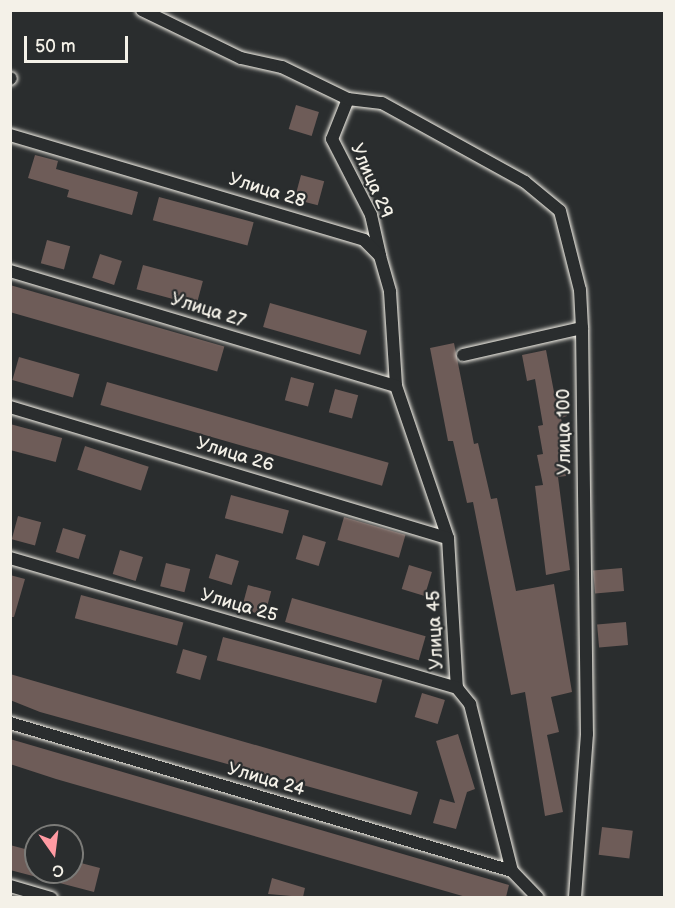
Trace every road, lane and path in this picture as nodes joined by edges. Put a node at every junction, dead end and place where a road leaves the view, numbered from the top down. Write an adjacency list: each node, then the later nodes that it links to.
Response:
1 (142, 10): 2 (street)
2 (348, 99): 4 (street, Улица 29); 6 (street, Улица 100)
3 (10, 135): 4 (street, Улица 28)
4 (380, 256): 8 (street)
5 (10, 271): 8 (street, Улица 27)
6 (582, 328): 7 (street); 18 (street, Улица 100)
7 (463, 355)
8 (396, 386): 10 (street, Улица 45)
9 (10, 407): 10 (street, Улица 26)
10 (448, 538): 12 (street, Улица 45)
11 (10, 558): 12 (street, Улица 25)
12 (457, 688): 14 (street, Улица 45)
13 (10, 723): 14 (street, Улица 24)
14 (512, 871): 17 (street)
15 (10, 886): 16 (street)
16 (51, 897)
17 (538, 897)
18 (574, 897)

